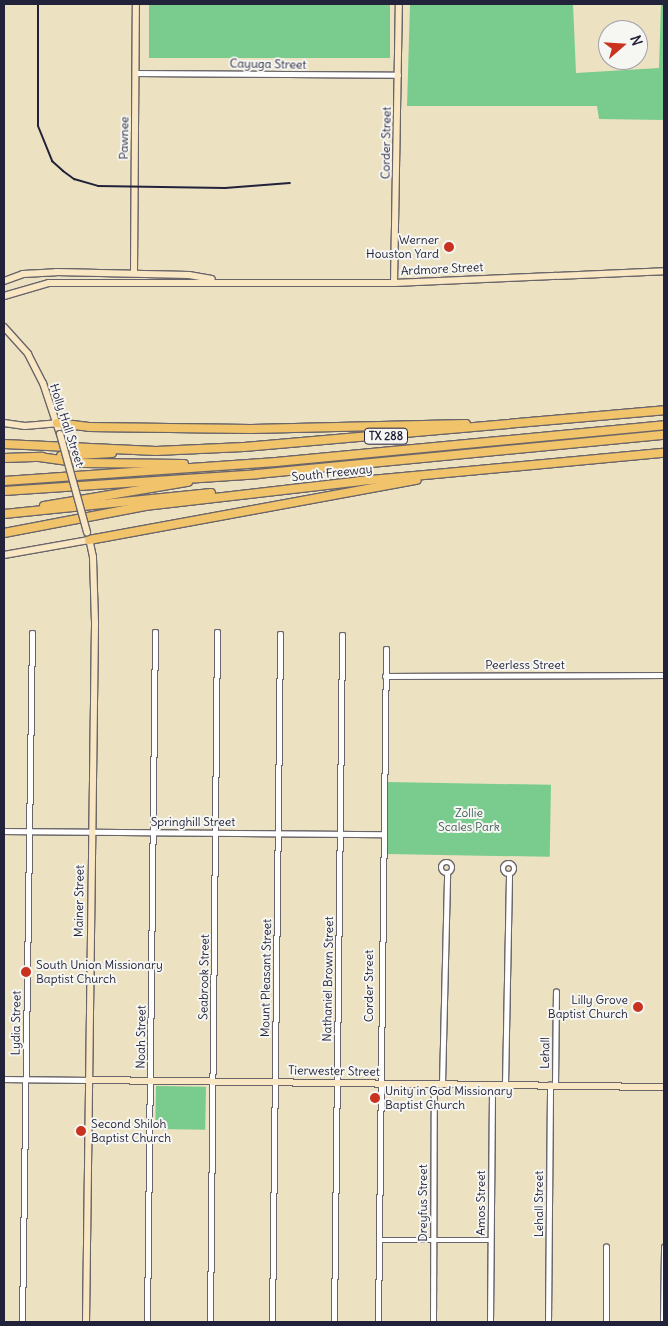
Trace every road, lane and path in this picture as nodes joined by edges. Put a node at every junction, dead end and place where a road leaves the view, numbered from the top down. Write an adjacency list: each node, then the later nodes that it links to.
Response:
1 (136, 4): 3 (street, Pawnee)
2 (399, 4): 4 (street, Corder Street)
3 (137, 73): 4 (street, Cayuga Street); 7 (street, Pawnee)
4 (398, 75): 11 (street, Corder Street)
5 (664, 271): 11 (street, Ardmore Street)
6 (47, 272): 7 (street, Ardmore Street); 8 (street, Ardmore Street); 10 (street)
7 (134, 272): 9 (street, Ardmore Street)
8 (4, 281)
9 (221, 281): 10 (street, Ardmore Street); 11 (street, Ardmore Street)
10 (47, 283): 12 (street, Ardmore Street)
11 (394, 283)
12 (4, 296)
13 (4, 327): 17 (street, Holly Hall Street)
14 (664, 410): 15 (highway, TX 288)
15 (528, 422): 17 (highway); 21 (highway, TX 288)
16 (4, 423): 17 (street)
17 (57, 423): 33 (street, Holly Hall Street, bridge)
18 (664, 425): 25 (highway)
19 (664, 435): 27 (highway)
20 (4, 444): 21 (highway, TX 288)
21 (156, 451): 23 (highway)
22 (664, 453): 26 (highway, South Freeway)
23 (39, 457): 24 (highway); 25 (highway)
24 (4, 458)
25 (276, 462): 28 (highway)
26 (448, 473): 30 (highway, South Freeway); 33 (highway)
27 (199, 479): 29 (highway); 31 (highway)
28 (4, 481)
29 (4, 491)
30 (266, 491): 31 (highway); 32 (highway, South Freeway)
31 (4, 513)
32 (4, 533)
33 (90, 540): 34 (street); 45 (street, Mainer Street)
34 (4, 555)
35 (155, 632): 46 (street, Noah Street)
36 (217, 632): 47 (street, Seabrook Street)
37 (32, 633): 44 (street, Lydia Street)
38 (280, 634): 48 (street, Mount Pleasant Street)
39 (342, 635): 49 (street, Nathaniel Brown Street)
40 (386, 649): 42 (street, Corder Street)
41 (664, 675): 42 (street, Peerless Street)
42 (385, 676): 50 (street, Corder Street)
43 (4, 831): 44 (street, Springhill Street)
44 (29, 831): 45 (street, Springhill Street); 55 (street, Lydia Street)
45 (91, 832): 46 (street, Springhill Street); 56 (street, Mainer Street)
46 (154, 832): 47 (street, Springhill Street); 57 (street, Noah Street)
47 (216, 833): 48 (street, Springhill Street); 58 (street, Seabrook Street)
48 (278, 833): 49 (street, Springhill Street); 59 (street, Mount Pleasant Street)
49 (340, 834): 50 (street, Springhill Street); 60 (street, Nathaniel Brown Street)
50 (382, 834): 61 (street, Corder Street)
51 (446, 874): 63 (street)
52 (509, 876): 65 (street)
53 (556, 992): 66 (street, Lehall)
54 (4, 1079): 55 (street, Tierwester Street)
55 (25, 1079): 56 (street, Tierwester Street); 73 (street, Lydia Street)
56 (88, 1080): 57 (street, Tierwester Street); 74 (street, Mainer Street)
57 (151, 1081): 58 (street, Tierwester Street); 75 (street, Noah Street)
58 (213, 1081): 59 (street, Tierwester Street); 76 (street, Seabrook Street)
59 (275, 1081): 60 (street, Tierwester Street); 77 (street, Mount Pleasant Street)
60 (337, 1082): 61 (street, Tierwester Street); 78 (street, Nathaniel Brown Street)
61 (381, 1083): 62 (street, Tierwester Street); 68 (street, Corder Street)
62 (434, 1084): 63 (street, Tierwester Street); 69 (street, Dreyfus Street)
63 (442, 1084): 64 (street, Tierwester Street)
64 (492, 1085): 65 (street, Tierwester Street); 70 (street, Amos Street)
65 (505, 1085): 66 (street, Tierwester Street)
66 (552, 1085): 67 (street, Tierwester Street); 82 (street, Lehall Street)
67 (664, 1086)
68 (379, 1240): 69 (street); 79 (street, Corder Street)
69 (433, 1240): 70 (street); 80 (street, Dreyfus Street)
70 (490, 1240): 81 (street, Amos Street)
71 (606, 1246): 83 (street)
72 (664, 1247): 84 (street)
73 (22, 1322)
74 (86, 1322)
75 (148, 1322)
76 (210, 1322)
77 (272, 1322)
78 (334, 1322)
79 (378, 1322)
80 (433, 1322)
81 (490, 1322)
82 (548, 1322)
83 (606, 1322)
84 (663, 1322)

